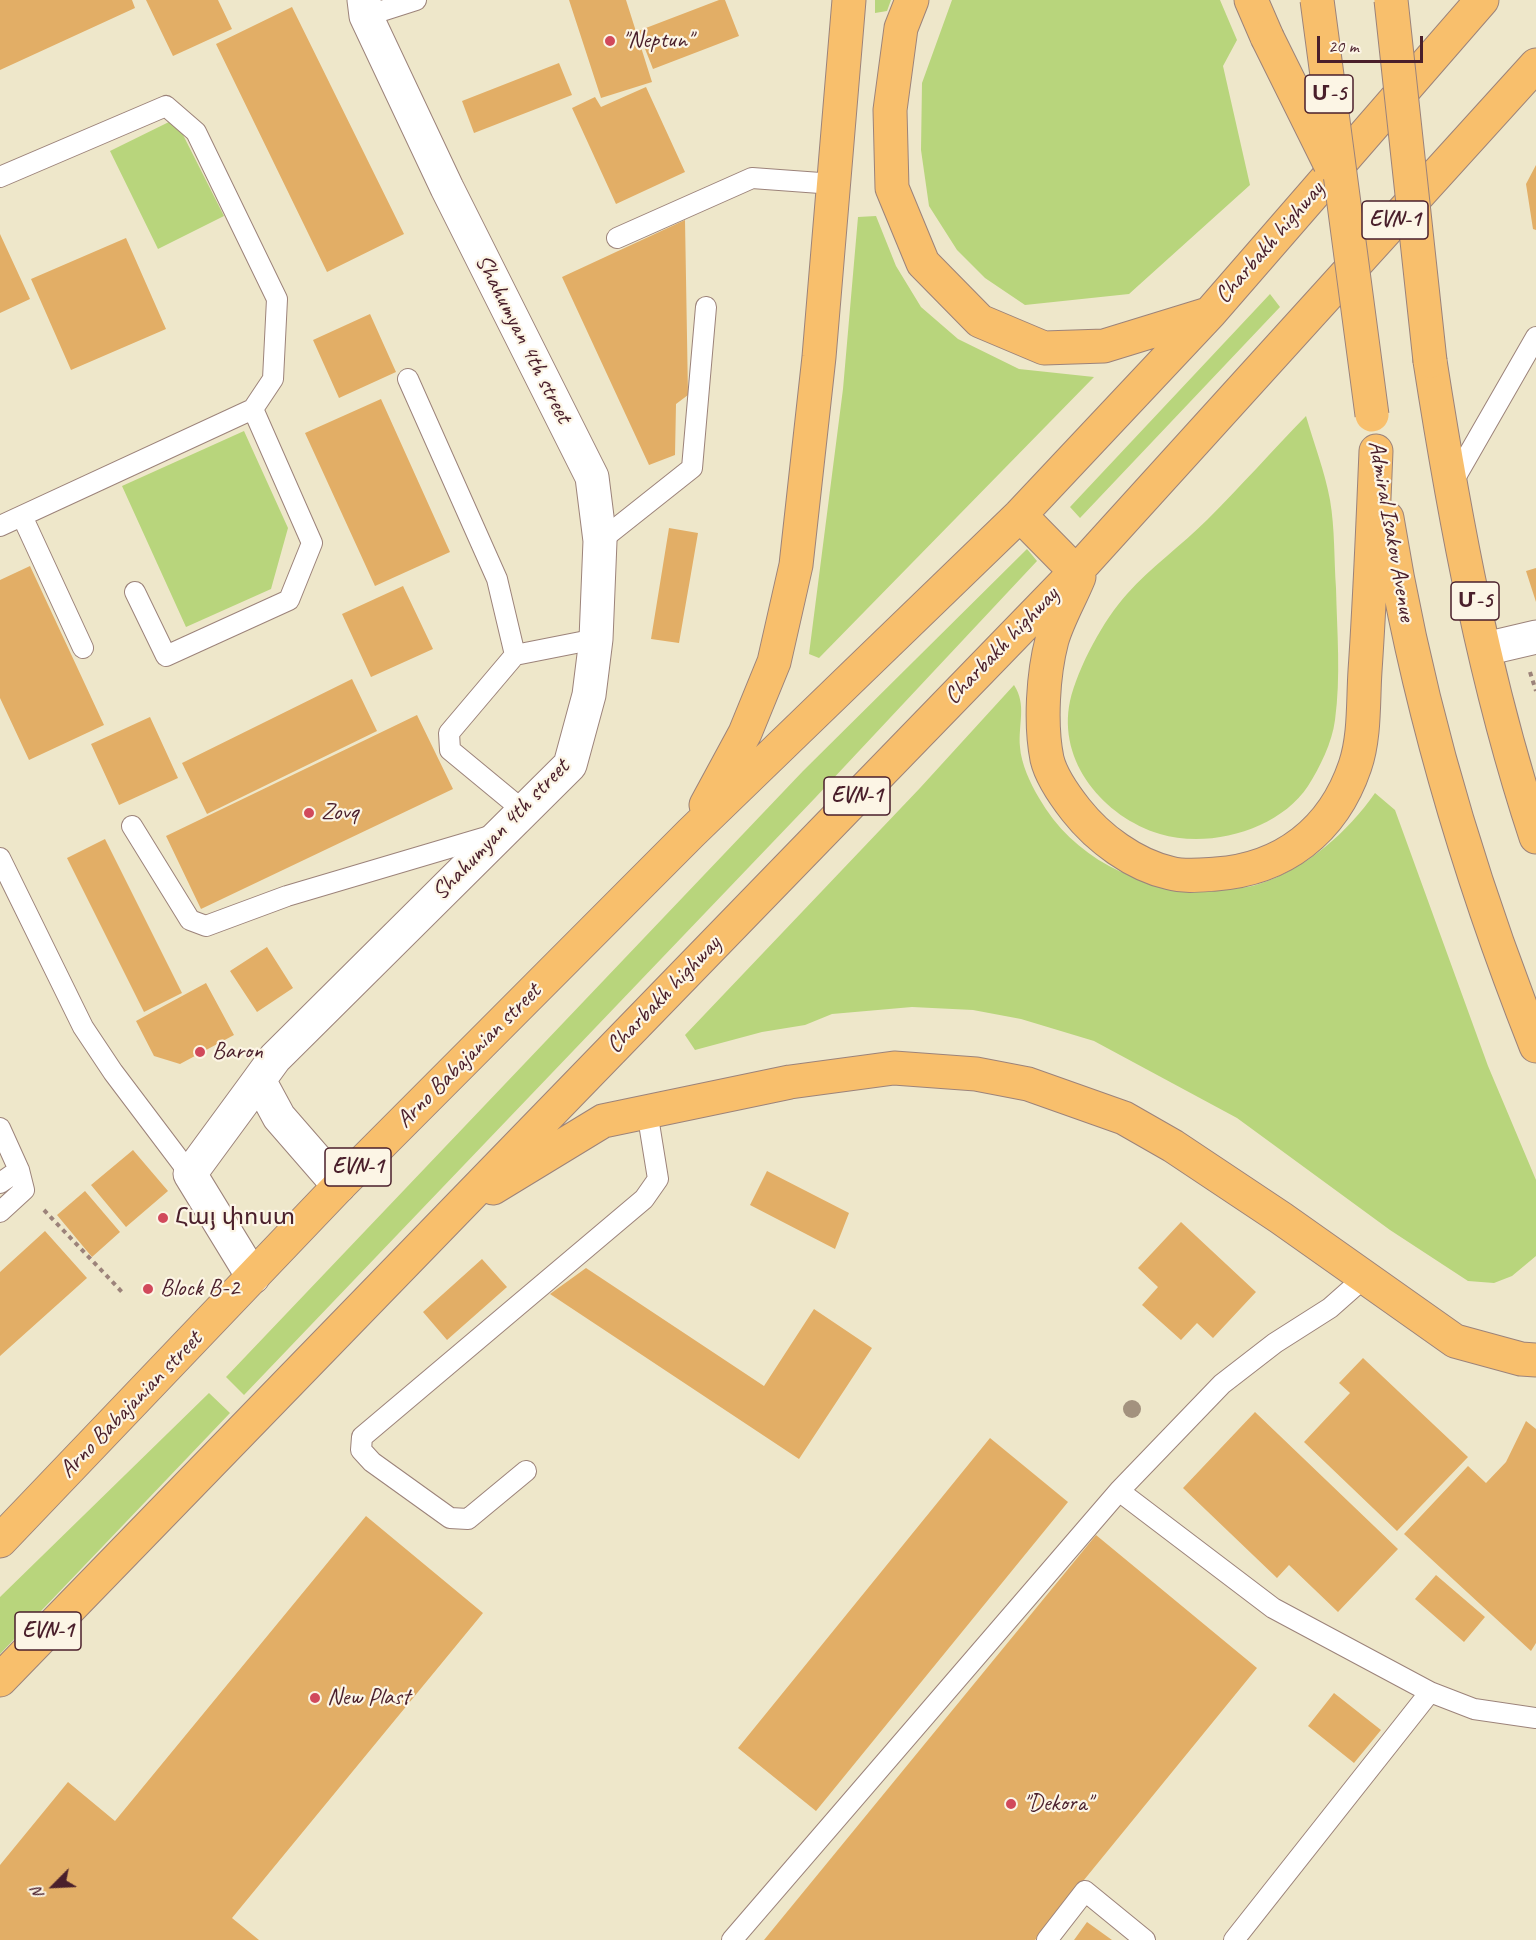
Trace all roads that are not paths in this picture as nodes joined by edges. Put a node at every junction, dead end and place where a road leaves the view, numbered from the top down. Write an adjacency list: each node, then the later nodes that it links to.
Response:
1 (416, 0): 8 (lane)
2 (849, 0): 11 (highway)
3 (912, 0): 15 (highway)
4 (1251, 0): 12 (highway, bridge)
5 (1317, 0): 12 (highway, Admiral Isakov Avenue / Մ-5, bridge)
6 (1391, 0): 20 (highway, Մ-5, bridge)
7 (1482, 0): 15 (highway, Charbakh highway / EVN-1)
8 (365, 8): 24 (street, Shahumyan 4th street)
9 (1536, 65): 25 (highway, Charbakh highway / EVN-1)
10 (0, 177): 18 (lane)
11 (834, 184): 13 (lane); 34 (highway)
12 (1342, 187): 19 (highway, Admiral Isakov Avenue / Մ-5, bridge)
13 (617, 238)
14 (706, 307): 24 (lane)
15 (1210, 313): 21 (highway, Charbakh highway / EVN-1)
16 (1536, 337): 20 (lane)
17 (408, 379): 31 (lane)
18 (253, 409): 22 (lane); 26 (lane)
19 (1376, 451): 25 (highway); 37 (highway, Admiral Isakov Avenue / Մ-5)
20 (1450, 487): 30 (highway, Մ-5)
21 (1020, 515): 25 (highway); 34 (highway, Charbakh highway / EVN-1)
22 (22, 516): 23 (lane); 29 (lane)
23 (0, 526)
24 (600, 541): 28 (street, Shahumyan 4th street)
25 (1081, 566): 46 (highway, Charbakh highway / EVN-1)
26 (135, 592)
27 (1536, 637): 30 (street)
28 (596, 639): 31 (lane); 32 (street, Shahumyan 4th street)
29 (83, 648)
30 (1485, 649): 35 (highway, Մ-5)
31 (515, 655): 32 (lane)
32 (514, 822): 33 (lane); 38 (street, Shahumyan 4th street)
33 (132, 826)
34 (691, 833): 44 (highway, Arno Babajanian street / EVN-1)
35 (1536, 837)
36 (0, 858): 42 (lane)
37 (1536, 1046)
38 (259, 1080): 42 (street, Shahumyan 4th street); 44 (street)
39 (647, 1111): 46 (highway); 48 (highway); 50 (lane)
40 (0, 1128): 41 (lane)
41 (20, 1170): 43 (lane); 45 (lane)
42 (189, 1174): 47 (street)
43 (0, 1183)
44 (339, 1186): 47 (highway, Arno Babajanian street / EVN-1)
45 (0, 1212)
46 (453, 1212): 55 (highway, EVN-1)
47 (253, 1277): 52 (highway, Arno Babajanian street / EVN-1)
48 (1365, 1277): 49 (highway); 51 (lane)
49 (1536, 1360)
50 (526, 1472)
51 (1119, 1491): 56 (lane); 58 (lane)
52 (32, 1508): 53 (lane); 54 (highway, Arno Babajanian street / EVN-1)
53 (0, 1526)
54 (0, 1541)
55 (0, 1680)
56 (1430, 1692): 57 (lane); 61 (lane)
57 (1536, 1718)
58 (732, 1940)
59 (1047, 1940): 60 (lane)
60 (1145, 1940)
61 (1234, 1940)

